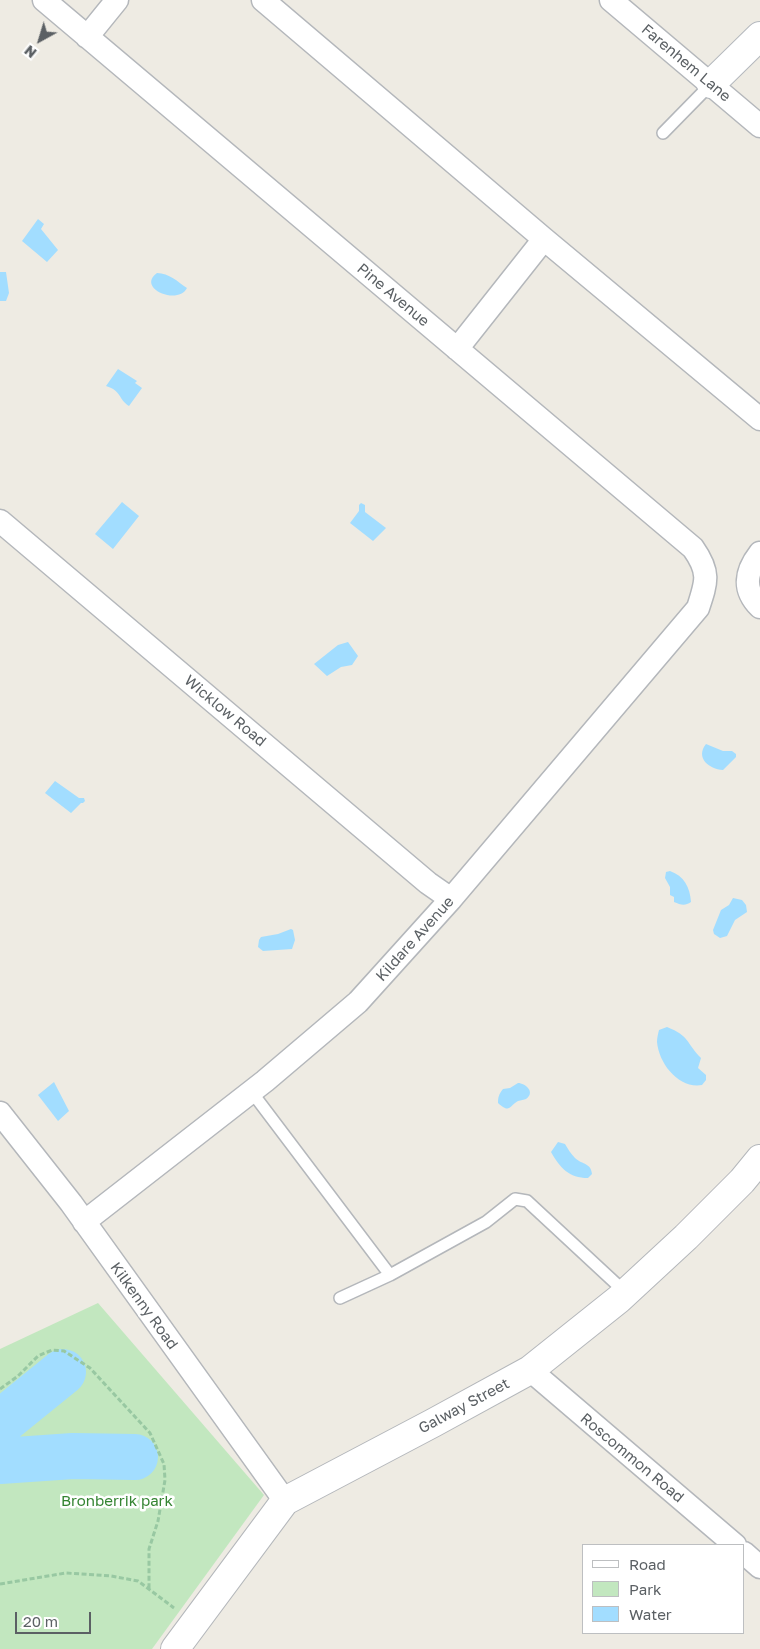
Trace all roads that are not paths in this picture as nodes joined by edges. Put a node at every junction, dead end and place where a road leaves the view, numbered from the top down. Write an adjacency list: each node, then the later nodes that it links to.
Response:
1 (44, 0): 6 (street, Pine Avenue)
2 (117, 0): 6 (street)
3 (263, 0): 11 (street)
4 (611, 0): 8 (street, Farenhem Lane)
5 (760, 22): 7 (street)
6 (87, 37): 12 (street, Pine Avenue)
7 (751, 44): 8 (street)
8 (710, 84): 9 (street, Farenhem Lane); 10 (lane)
9 (760, 126)
10 (663, 133)
11 (544, 239): 12 (street); 13 (street)
12 (457, 349): 17 (street, Pine Avenue)
13 (760, 419)
14 (0, 521): 18 (street, Wicklow Road)
15 (760, 553): 16 (street)
16 (760, 607)
17 (698, 608): 18 (street, Kildare Avenue)
18 (451, 899): 19 (street, Kildare Avenue)
19 (251, 1091): 22 (street, Kildare Avenue); 23 (lane)
20 (0, 1113): 22 (street, Kilkenny Road)
21 (760, 1159): 24 (street, Galway Street)
22 (84, 1222): 27 (street, Kilkenny Road)
23 (390, 1275): 24 (lane); 25 (lane)
24 (626, 1293): 26 (street, Galway Street)
25 (340, 1298)
26 (530, 1370): 27 (street, Galway Street); 28 (street, Roscommon Road)
27 (285, 1500): 31 (street, Galway Street)
28 (734, 1544)
29 (745, 1554): 30 (street)
30 (760, 1567)
31 (175, 1649)

